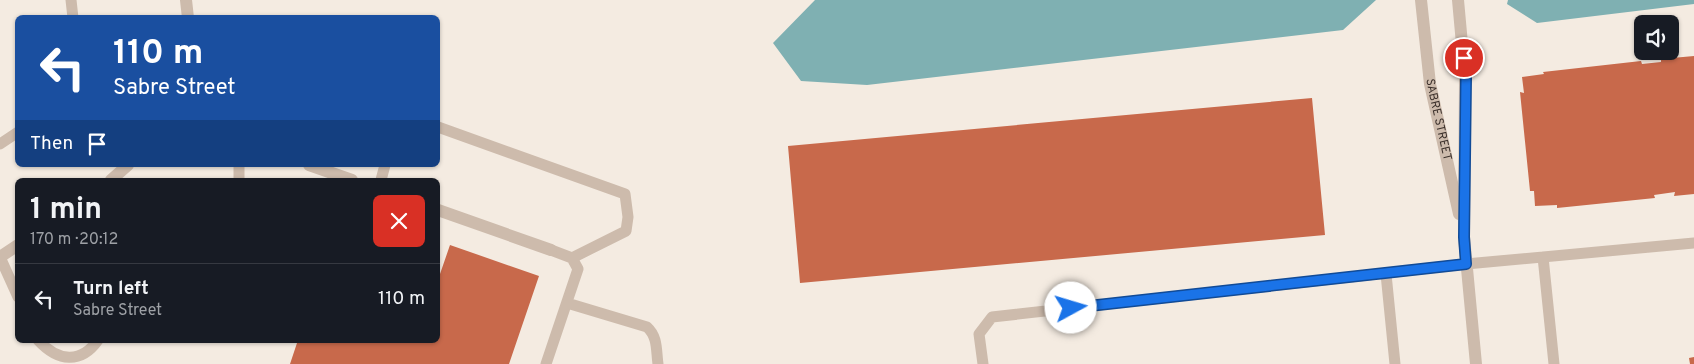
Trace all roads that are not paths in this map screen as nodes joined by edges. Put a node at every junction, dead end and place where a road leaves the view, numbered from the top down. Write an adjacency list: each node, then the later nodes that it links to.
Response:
1 (71, 0): 5 (lane)
2 (186, 0): 6 (street)
3 (1421, 0): 15 (street, SABRE STREET)
4 (1458, 0): 15 (street, SABRE STREET)
5 (73, 15)
6 (188, 15)
7 (440, 128): 21 (lane)
8 (15, 134): 9 (lane)
9 (0, 144)
10 (126, 167): 12 (street)
11 (315, 167): 13 (street)
12 (113, 178)
13 (346, 178)
14 (440, 211): 18 (street)
15 (1464, 237): 22 (street, SABRE STREET)
16 (1694, 243): 20 (lane)
17 (15, 247): 19 (street)
18 (551, 250): 21 (lane)
19 (0, 257): 24 (lane)
20 (1542, 257): 22 (lane); 33 (lane)
21 (572, 258): 25 (lane)
22 (1466, 264): 23 (lane); 32 (street, SABRE STREET)
23 (1386, 274): 30 (lane); 31 (lane)
24 (15, 290)
25 (567, 303): 28 (lane); 29 (lane)
26 (40, 343): 27 (lane)
27 (97, 343)
28 (546, 364)
29 (658, 364)
30 (982, 364)
31 (1395, 364)
32 (1476, 364)
33 (1554, 364)

